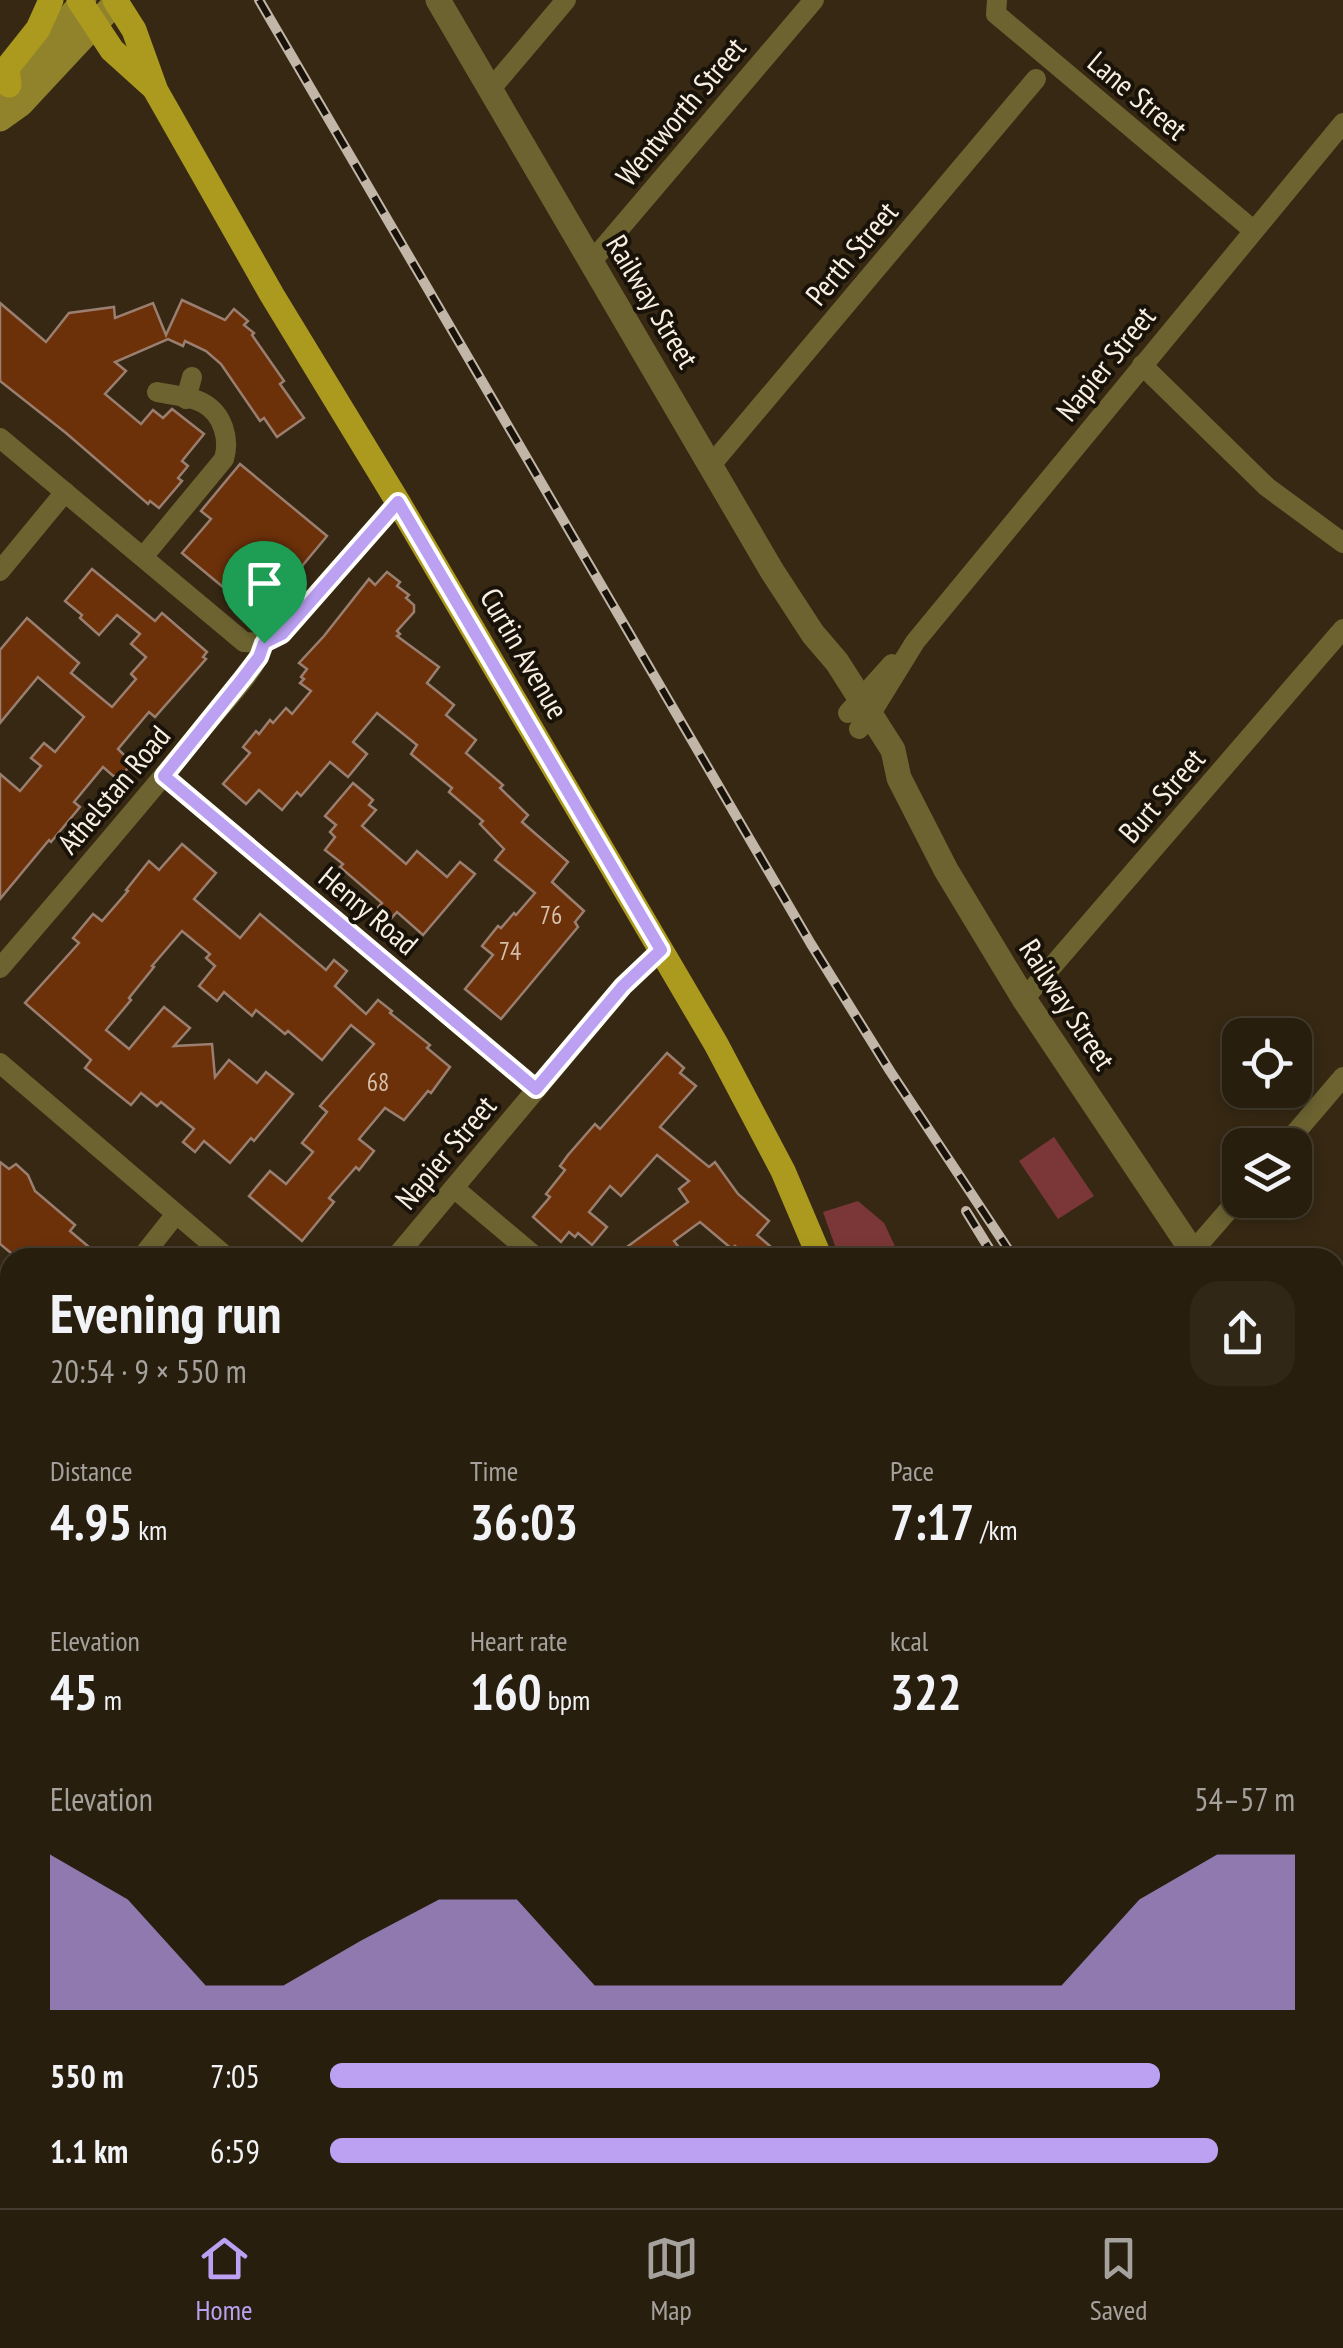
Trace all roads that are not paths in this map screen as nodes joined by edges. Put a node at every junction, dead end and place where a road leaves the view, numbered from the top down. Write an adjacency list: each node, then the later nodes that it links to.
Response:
1 (51, 0): 9 (main road)
2 (438, 0): 10 (street, Railway Street)
3 (566, 0): 10 (street)
4 (814, 0): 15 (street, Wentworth Street)
5 (997, 0): 14 (street, Lane Street)
6 (116, 1): 7 (main road); 11 (main road, Curtin Avenue)
7 (85, 7): 9 (main road); 11 (main road, Curtin Avenue); 12 (main road)
8 (1036, 79): 21 (street, Perth Street)
9 (4, 90)
10 (490, 90): 15 (street, Railway Street)
11 (156, 91): 23 (main road, Curtin Avenue)
12 (0, 119)
13 (1343, 123): 14 (street, Napier Street)
14 (1253, 230): 16 (street, Napier Street)
15 (592, 261): 21 (street, Railway Street)
16 (1142, 365): 24 (street); 29 (street, Napier Street)
17 (192, 377): 19 (street)
18 (156, 392): 19 (street)
19 (186, 399): 25 (street)
20 (0, 438): 22 (street)
21 (712, 465): 29 (street, Railway Street)
22 (65, 492): 25 (street); 26 (street)
23 (398, 502): 28 (street, Athelstan Road); 31 (main road, Curtin Avenue)
24 (1343, 544)
25 (144, 557): 28 (street)
26 (0, 571)
27 (1343, 630): 33 (street, Burt Street)
28 (254, 642): 30 (street, Athelstan Road)
29 (859, 714): 33 (street, Railway Street)
30 (164, 776): 32 (street, Athelstan Road); 36 (street, Henry Road)
31 (661, 950): 36 (street, Napier Street); 45 (main road, Curtin Avenue)
32 (0, 968)
33 (1024, 999): 46 (street, Railway Street)
34 (0, 1063): 39 (street)
35 (1343, 1077): 37 (street)
36 (536, 1089): 38 (street, Napier Street)
37 (1299, 1128)
38 (454, 1188): 43 (street, Napier Street); 44 (street)
39 (176, 1214): 41 (street); 42 (street)
40 (1223, 1218): 47 (street)
41 (149, 1248)
42 (216, 1248)
43 (403, 1248)
44 (525, 1248)
45 (816, 1248)
46 (1191, 1248)
47 (1200, 1248)

